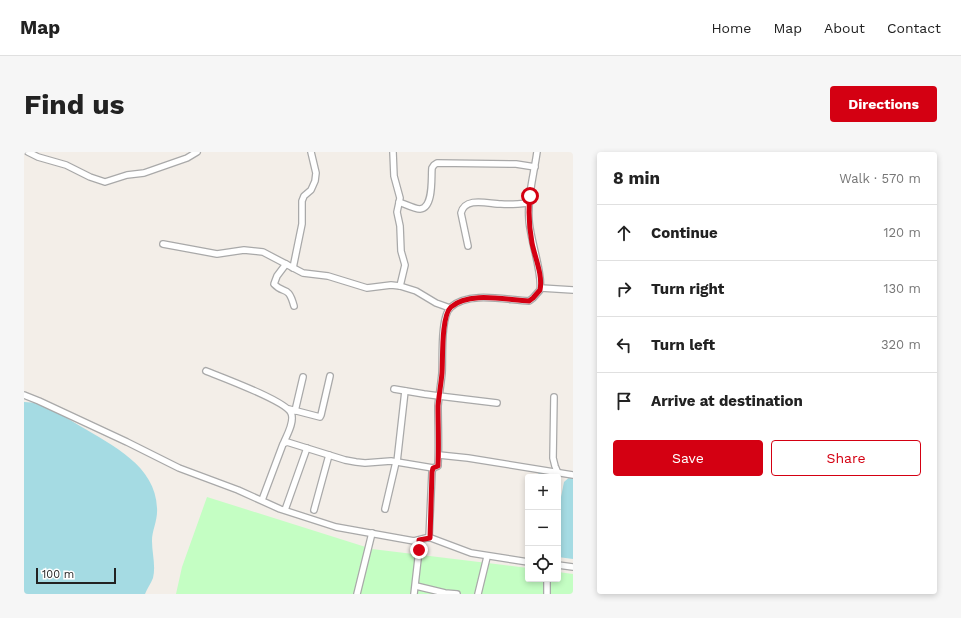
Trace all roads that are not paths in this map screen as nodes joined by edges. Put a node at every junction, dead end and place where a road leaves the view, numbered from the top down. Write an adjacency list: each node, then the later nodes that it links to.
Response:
1 (28, 152): 2 (street)
2 (197, 152)
3 (311, 152): 12 (street)
4 (394, 152): 7 (street)
5 (537, 152): 6 (street)
6 (535, 167): 7 (street); 8 (street)
7 (399, 202): 13 (street)
8 (529, 203): 10 (street); 14 (street)
9 (163, 244): 11 (street)
10 (468, 246)
11 (286, 264): 12 (street); 16 (street)
12 (293, 268): 13 (street)
13 (400, 286): 17 (street)
14 (541, 288): 15 (street); 17 (street)
15 (573, 290)
16 (294, 306)
17 (450, 308): 24 (street)
18 (206, 371): 27 (street)
19 (330, 376): 27 (street)
20 (303, 377): 27 (street)
21 (394, 389): 22 (street)
22 (404, 391): 24 (street); 32 (street)
23 (24, 395): 36 (street)
24 (437, 396): 26 (street); 31 (street)
25 (554, 397): 34 (street)
26 (497, 402)
27 (292, 410): 28 (street)
28 (284, 442): 29 (street); 36 (street)
29 (307, 448): 30 (street); 38 (street)
30 (329, 455): 32 (street); 39 (street)
31 (439, 455): 33 (street); 34 (street)
32 (396, 462): 33 (street); 37 (street)
33 (435, 467): 41 (street)
34 (558, 473): 35 (street)
35 (573, 475)
36 (262, 500): 38 (street)
37 (385, 508)
38 (285, 510): 40 (street)
39 (314, 510)
40 (372, 533): 42 (street); 49 (street)
41 (430, 538): 42 (street); 43 (street)
42 (419, 540): 48 (street)
43 (487, 557): 44 (street); 52 (street)
44 (525, 562)
45 (561, 565): 46 (street)
46 (573, 567)
47 (547, 582): 53 (street)
48 (416, 586): 50 (street); 51 (street)
49 (358, 594)
50 (414, 594)
51 (457, 594)
52 (478, 594)
53 (547, 594)

